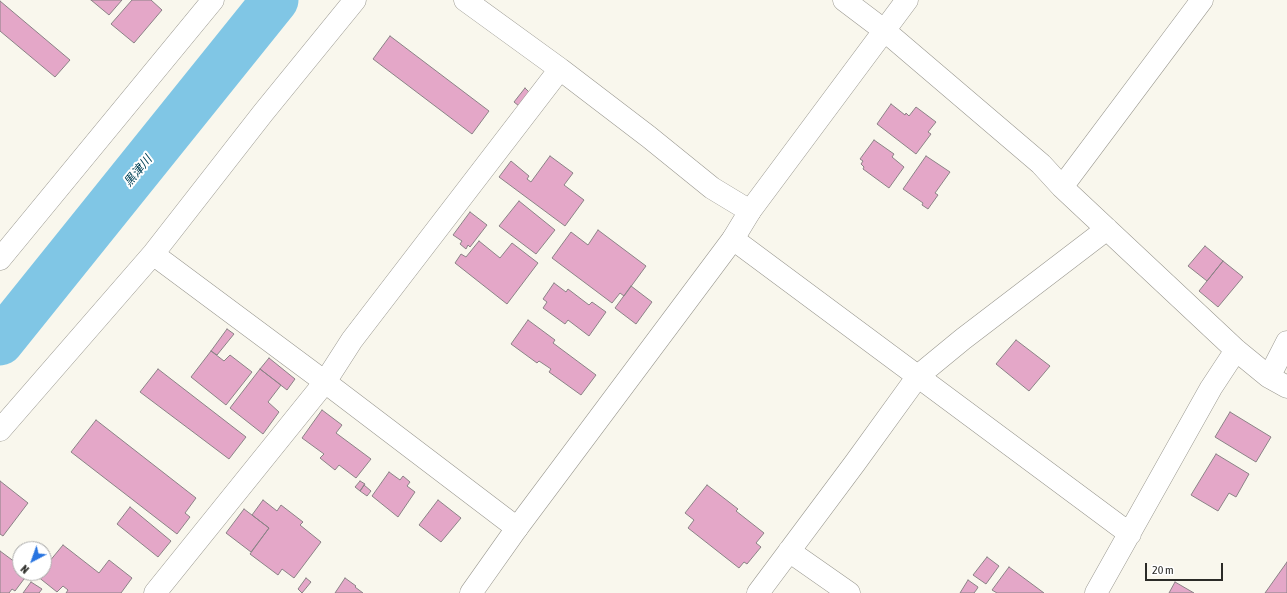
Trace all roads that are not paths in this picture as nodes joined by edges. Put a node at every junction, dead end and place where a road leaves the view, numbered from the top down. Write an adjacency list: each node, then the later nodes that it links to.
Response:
1 (213, 0): 14 (street)
2 (355, 0): 13 (street)
3 (464, 0): 8 (street)
4 (844, 0): 7 (street)
5 (907, 0): 7 (street)
6 (1202, 0): 9 (street)
7 (885, 31): 9 (street); 10 (street)
8 (560, 69): 10 (street); 18 (street)
9 (1062, 187): 11 (street)
10 (750, 211): 12 (street)
11 (1108, 229): 16 (street); 17 (street)
12 (733, 239): 17 (street); 21 (street)
13 (152, 254): 18 (street); 20 (street)
14 (0, 259)
15 (1287, 342): 19 (street)
16 (1236, 350): 19 (street); 22 (street)
17 (918, 376): 22 (street); 23 (street)
18 (325, 382): 21 (street); 24 (street)
19 (1278, 382)
20 (0, 430)
21 (517, 528): 25 (street)
22 (1130, 534): 28 (street)
23 (789, 552): 26 (street); 27 (street)
24 (156, 593)
25 (471, 593)
26 (758, 593)
27 (849, 593)
28 (1096, 593)

